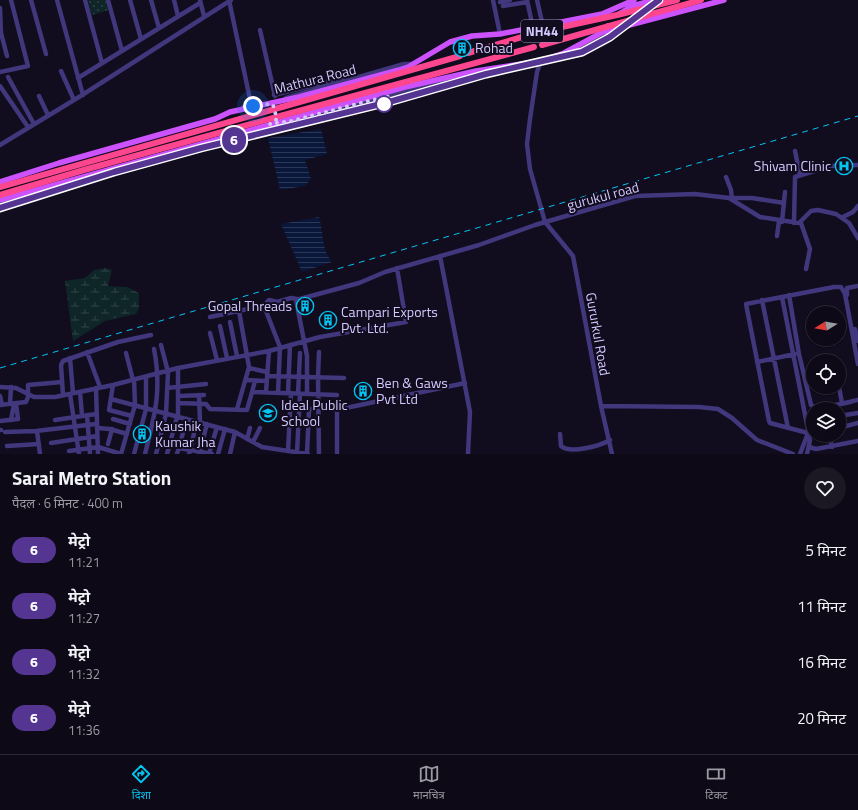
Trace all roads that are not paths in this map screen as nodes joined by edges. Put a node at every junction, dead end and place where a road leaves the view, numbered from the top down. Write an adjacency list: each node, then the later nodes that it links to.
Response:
1 (11, 0): 45 (street)
2 (31, 0): 37 (street)
3 (57, 0): 48 (street)
4 (85, 0): 41 (street)
5 (108, 0): 35 (street)
6 (130, 0): 32 (street)
7 (151, 0): 26 (street)
8 (174, 0): 21 (street)
9 (230, 0): 22 (street); 54 (street)
10 (493, 0): 31 (street)
11 (510, 0): 19 (street)
12 (537, 0): 24 (street)
13 (634, 0): 24 (main road, Mathura Road)
14 (654, 0): 23 (main road)
15 (677, 0): 23 (highway, NH44)
16 (701, 0): 25 (highway, NH44)
17 (724, 0): 29 (main road)
18 (200, 1): 21 (street); 22 (street)
19 (527, 1): 27 (street)
20 (0, 8): 30 (street)
21 (178, 16): 26 (street)
22 (204, 16): 51 (street)
23 (617, 16): 36 (highway, NH44)
24 (543, 26): 27 (main road, Mathura Road)
25 (608, 26): 29 (main road); 33 (highway, NH44)
26 (159, 28): 32 (street)
27 (533, 28): 31 (main road, Mathura Road)
28 (260, 30): 52 (street)
29 (603, 32): 40 (main road)
30 (1, 33): 38 (street)
31 (500, 34): 44 (main road, Mathura Road)
32 (140, 39): 35 (street)
33 (542, 45)
34 (534, 47): 73 (highway, Mathura Road / NH44, bridge)
35 (122, 51): 41 (street)
36 (468, 53)
37 (46, 54)
38 (6, 56)
39 (460, 56): 71 (highway, Mathura Road, bridge)
40 (541, 61): 42 (main road); 46 (street, Gururkul Road)
41 (102, 63): 48 (street)
42 (528, 64): 46 (street); 62 (main road)
43 (61, 71): 55 (street)
44 (390, 71): 49 (street); 56 (main road, Mathura Road)
45 (0, 72)
46 (537, 72): 80 (street, Gururkul Road)
47 (8, 77): 61 (street)
48 (78, 78): 51 (street)
49 (343, 82): 52 (street); 56 (street)
50 (0, 86): 63 (street)
51 (83, 95): 55 (street)
52 (274, 95): 57 (street)
53 (39, 96): 60 (street)
54 (250, 99): 58 (street); 59 (street)
55 (74, 100): 60 (street)
56 (285, 100): 57 (main road, Mathura Road)
57 (276, 102): 58 (main road, Mathura Road)
58 (264, 104): 59 (main road, Mathura Road); 62 (main road)
59 (239, 110): 64 (main road); 70 (main road, Mathura Road)
60 (48, 115): 61 (street)
61 (34, 124): 63 (street)
62 (270, 124): 64 (main road)
63 (28, 128): 65 (street)
64 (242, 132): 75 (main road)
65 (0, 145)
66 (795, 151): 68 (street)
67 (858, 165): 68 (street)
68 (800, 175): 81 (street)
69 (726, 177): 74 (street)
70 (0, 182)
71 (0, 187)
72 (785, 192): 76 (street)
73 (0, 195)
74 (732, 198): 76 (street); 79 (street, gurukul road); 80 (street, gurukul road)
75 (0, 200)
76 (784, 203): 79 (street)
77 (858, 206): 78 (street)
78 (843, 217): 82 (street); 84 (street)
79 (780, 221): 81 (street, gurukul road); 83 (street)
80 (545, 222): 85 (street, gurukul road); 169 (street, Gururkul Road)
81 (794, 223): 82 (street, gurukul road)
82 (801, 223): 87 (street)
83 (777, 236)
84 (858, 238)
85 (440, 256): 86 (street, gurukul road); 138 (street)
86 (397, 268): 91 (street, gurukul road); 100 (street)
87 (806, 269)
88 (858, 286): 101 (street)
89 (789, 295): 90 (street); 112 (street); 120 (street)
90 (782, 297): 92 (street); 113 (street)
91 (297, 299): 93 (street, gurukul road); 100 (street)
92 (762, 300): 117 (street); 119 (street)
93 (262, 308): 94 (street, gurukul road); 104 (street)
94 (239, 311): 95 (street, gurukul road); 111 (street)
95 (210, 317)
96 (230, 322): 114 (street)
97 (220, 326): 116 (street)
98 (210, 334): 118 (street)
99 (151, 335): 107 (street)
100 (305, 341): 103 (street); 130 (street)
101 (858, 341)
102 (161, 345): 123 (street)
103 (290, 345): 104 (street); 128 (street)
104 (280, 348): 106 (street); 127 (street)
105 (154, 349): 124 (street)
106 (269, 351): 111 (street); 125 (street)
107 (87, 352): 115 (street); 144 (street)
108 (319, 352): 131 (street)
109 (126, 353): 133 (street)
110 (300, 353): 129 (street)
111 (248, 354): 114 (street); 122 (street)
112 (799, 354): 113 (street); 162 (street)
113 (792, 355): 117 (street); 185 (street)
114 (237, 356): 116 (street)
115 (70, 358): 136 (street); 149 (street)
116 (228, 358): 118 (street)
117 (774, 358): 119 (street); 201 (street)
118 (217, 360): 121 (street)
119 (757, 362): 201 (street)
120 (858, 364)
121 (178, 368): 123 (street); 141 (street)
122 (249, 368): 125 (street); 134 (street)
123 (168, 372): 124 (street); 145 (street)
124 (158, 374): 126 (street); 176 (street)
125 (267, 374): 127 (street); 137 (street)
126 (146, 376): 133 (street); 170 (street)
127 (278, 376): 128 (street); 150 (street)
128 (289, 376): 129 (street); 151 (street)
129 (298, 377): 130 (street); 152 (street)
130 (308, 377): 131 (street); 153 (street)
131 (318, 377): 132 (street); 154 (street)
132 (344, 378)
133 (134, 380): 140 (street); 168 (street)
134 (246, 380): 135 (street); 171 (street)
135 (255, 381): 137 (street); 147 (street)
136 (62, 382): 155 (street); 158 (street)
137 (267, 382): 148 (street)
138 (465, 383): 172 (street); 251 (street)
139 (206, 384): 141 (street)
140 (113, 385): 144 (street); 160 (street)
141 (179, 386): 145 (street); 159 (street)
142 (0, 387): 143 (street)
143 (11, 387): 158 (street); 165 (street)
144 (98, 388): 146 (street); 178 (street)
145 (167, 388): 179 (street)
146 (80, 392): 149 (street); 180 (street)
147 (252, 392): 148 (street); 171 (street)
148 (266, 392): 150 (street)
149 (72, 393): 155 (street); 183 (street)
150 (278, 393): 151 (street)
151 (289, 393): 152 (street); 231 (street)
152 (299, 394): 153 (street); 173 (street)
153 (307, 394): 154 (street)
154 (318, 394): 156 (street); 175 (street)
155 (63, 395): 158 (street)
156 (337, 395)
157 (0, 396): 167 (street)
158 (28, 396): 165 (street)
159 (179, 396): 164 (street); 166 (street)
160 (112, 398): 168 (street); 182 (street)
161 (858, 400): 163 (street)
162 (810, 402)
163 (846, 402)
164 (180, 403): 166 (street); 184 (street)
165 (13, 404): 167 (street); 189 (street)
166 (199, 404): 171 (street); 190 (street)
167 (1, 405)
168 (135, 405): 170 (street); 182 (street)
169 (601, 406): 215 (street, Gururkul Road); 253 (street)
170 (146, 409): 176 (street); 240 (street)
171 (237, 409)
172 (337, 409): 175 (street); 250 (street)
173 (299, 410): 174 (street); 235 (street)
174 (309, 410): 175 (street); 248 (street)
175 (319, 410): 249 (street)
176 (156, 411): 179 (street); 241 (street)
177 (858, 413): 181 (street)
178 (96, 414): 180 (street); 195 (street)
179 (166, 414): 184 (street); 242 (street)
180 (85, 415): 183 (street); 194 (street)
181 (846, 415)
182 (132, 416): 192 (street)
183 (73, 417): 188 (street); 197 (street)
184 (178, 417): 187 (street); 243 (street)
185 (806, 418)
186 (114, 419): 192 (street)
187 (187, 419): 190 (street); 228 (street)
188 (54, 420)
189 (0, 421)
190 (198, 422): 193 (street); 232 (street)
191 (858, 423): 196 (street)
192 (130, 424): 208 (street)
193 (207, 424): 198 (street); 234 (street)
194 (88, 425): 195 (street); 197 (street); 211 (street)
195 (97, 426): 202 (street); 210 (street)
196 (846, 426)
197 (75, 427): 205 (street); 213 (street)
198 (216, 427): 203 (street); 245 (street)
199 (250, 428): 214 (street)
200 (260, 428): 217 (street)
201 (788, 428): 207 (street)
202 (112, 429): 208 (street); 222 (street)
203 (225, 429): 206 (street); 246 (street)
204 (2, 431): 205 (street)
205 (37, 431): 221 (street)
206 (235, 432): 214 (street); 247 (street)
207 (806, 432)
208 (127, 434): 239 (street)
209 (560, 434): 215 (street)
210 (97, 436): 211 (street); 224 (street)
211 (90, 438): 213 (street); 227 (street)
212 (806, 438): 254 (street)
213 (77, 439): 220 (street); 230 (street)
214 (247, 439): 217 (street)
215 (610, 440): 252 (street, Gururkul Road)
216 (858, 441): 226 (street)
217 (253, 442): 233 (street)
218 (810, 442): 225 (street)
219 (831, 442): 226 (street)
220 (51, 443)
221 (39, 444): 223 (street); 236 (street)
222 (108, 444)
223 (7, 446)
224 (98, 447): 227 (street); 238 (street); 239 (street)
225 (809, 447): 226 (street); 255 (street)
226 (832, 447)
227 (90, 448): 230 (street); 237 (street)
228 (179, 448): 232 (street); 244 (street)
229 (69, 450): 230 (street)
230 (79, 451)
231 (288, 451): 233 (street); 235 (street)
232 (189, 452): 234 (street)
233 (280, 452)
234 (199, 453): 245 (street)
235 (298, 453): 248 (street)
236 (40, 454)
237 (90, 454)
238 (98, 454)
239 (121, 454)
240 (134, 454)
241 (145, 454)
242 (156, 454)
243 (167, 454)
244 (178, 454)
245 (210, 454)
246 (218, 454)
247 (230, 454)
248 (306, 454)
249 (319, 454)
250 (337, 454)
251 (468, 454)
252 (612, 454)
253 (793, 454)
254 (800, 454)
255 (807, 454)

